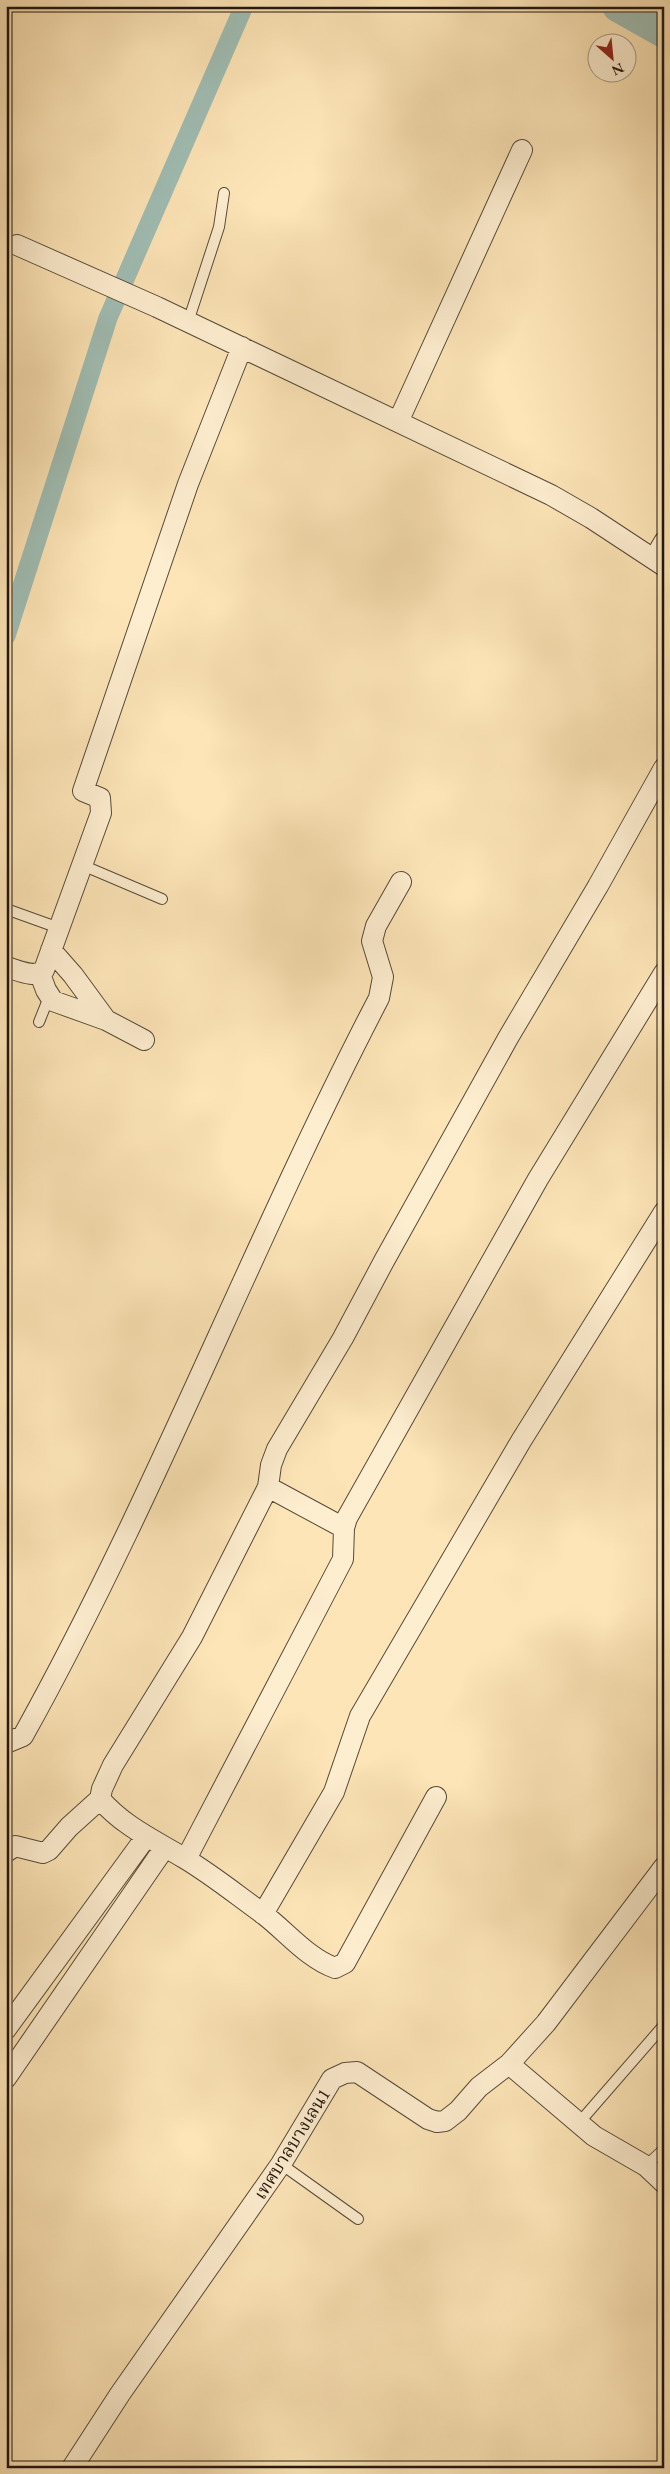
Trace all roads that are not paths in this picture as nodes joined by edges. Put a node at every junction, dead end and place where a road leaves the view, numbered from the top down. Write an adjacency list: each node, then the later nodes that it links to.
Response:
1 (522, 150): 6 (street)
2 (224, 193): 4 (lane)
3 (17, 245): 4 (street)
4 (188, 322): 5 (street)
5 (242, 347): 6 (street); 10 (street)
6 (398, 422): 8 (street)
7 (664, 542): 8 (street)
8 (659, 562)
9 (664, 768): 24 (street)
10 (82, 865): 12 (lane); 14 (street)
11 (401, 882): 26 (street)
12 (162, 899)
13 (6, 908): 14 (lane)
14 (59, 928): 15 (street)
15 (51, 950): 18 (street); 20 (street)
16 (6, 967): 18 (street)
17 (664, 973): 25 (street)
18 (36, 974): 19 (street)
19 (49, 997): 20 (street); 21 (lane)
20 (106, 1020): 22 (street)
21 (39, 1022)
22 (144, 1040)
23 (664, 1212): 34 (street)
24 (268, 1487): 25 (street); 28 (street)
25 (344, 1528): 32 (street)
26 (6, 1743)
27 (436, 1797): 34 (street)
28 (100, 1800): 29 (street); 31 (street)
29 (146, 1837): 30 (street); 35 (street)
30 (165, 1847): 32 (street); 36 (street)
31 (6, 1852)
32 (186, 1859): 34 (street)
33 (664, 1868): 39 (street, เทศบาลบางเลน1)
34 (263, 1914)
35 (46, 1973): 36 (street); 38 (street)
36 (68, 1989): 40 (street)
37 (664, 2025): 41 (lane)
38 (6, 2029)
39 (509, 2064): 41 (street); 43 (street, เทศบาลบางเลน1)
40 (6, 2078)
41 (578, 2124): 44 (street)
42 (664, 2149): 44 (lane)
43 (281, 2164): 46 (lane); 47 (street, เทศบาลบางเลน1)
44 (646, 2166): 45 (street)
45 (664, 2183)
46 (358, 2219)
47 (72, 2468)

